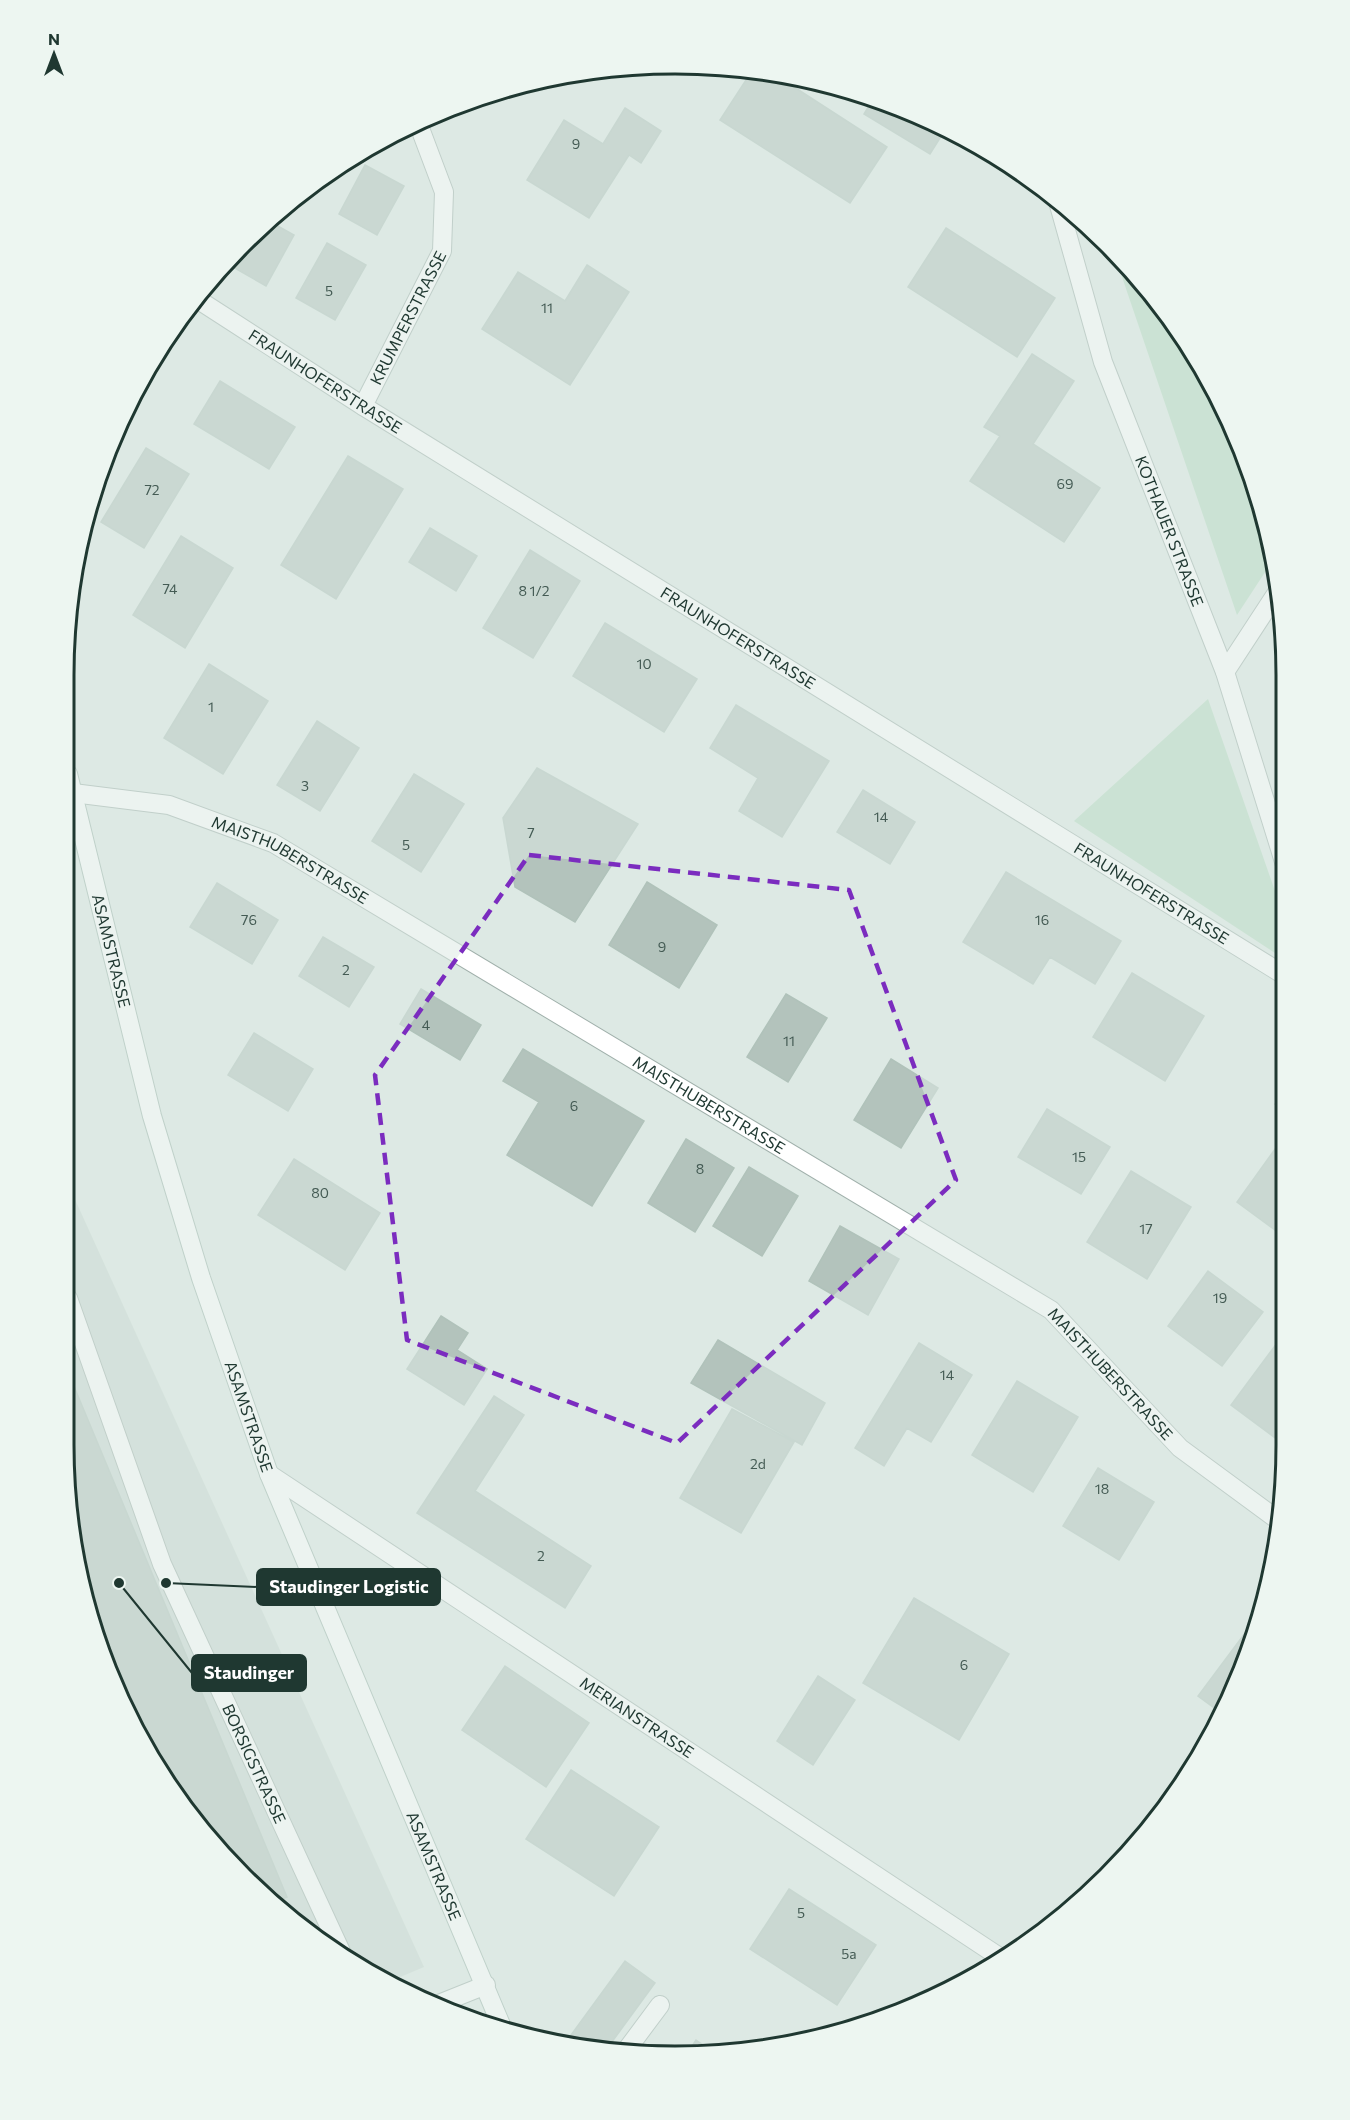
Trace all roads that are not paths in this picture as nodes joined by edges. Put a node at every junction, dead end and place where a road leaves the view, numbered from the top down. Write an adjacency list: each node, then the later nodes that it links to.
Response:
1 (421, 130): 4 (street, KRUMPERSTRASSE)
2 (1062, 215): 6 (street, KOTHAUER STRASSE)
3 (203, 303): 4 (street, FRAUNHOFERSTRASSE)
4 (363, 406): 10 (street, FRAUNHOFERSTRASSE)
5 (1271, 601): 6 (street)
6 (1225, 672): 9 (street, KOTHAUER STRASSE)
7 (74, 793): 13 (street, MAISTHUBERSTRASSE)
8 (74, 797): 12 (street, ASAMSTRASSE)
9 (1276, 836)
10 (1276, 970)
11 (74, 1315): 14 (street, BORSIGSTRASSE)
12 (269, 1474): 15 (street, MERIANSTRASSE); 16 (street, ASAMSTRASSE)
13 (1272, 1516)
14 (337, 1942)
15 (995, 1954)
16 (486, 1985): 17 (street); 19 (street, ASAMSTRASSE)
17 (447, 2002)
18 (660, 2005): 20 (street)
19 (500, 2020)
20 (631, 2044)

